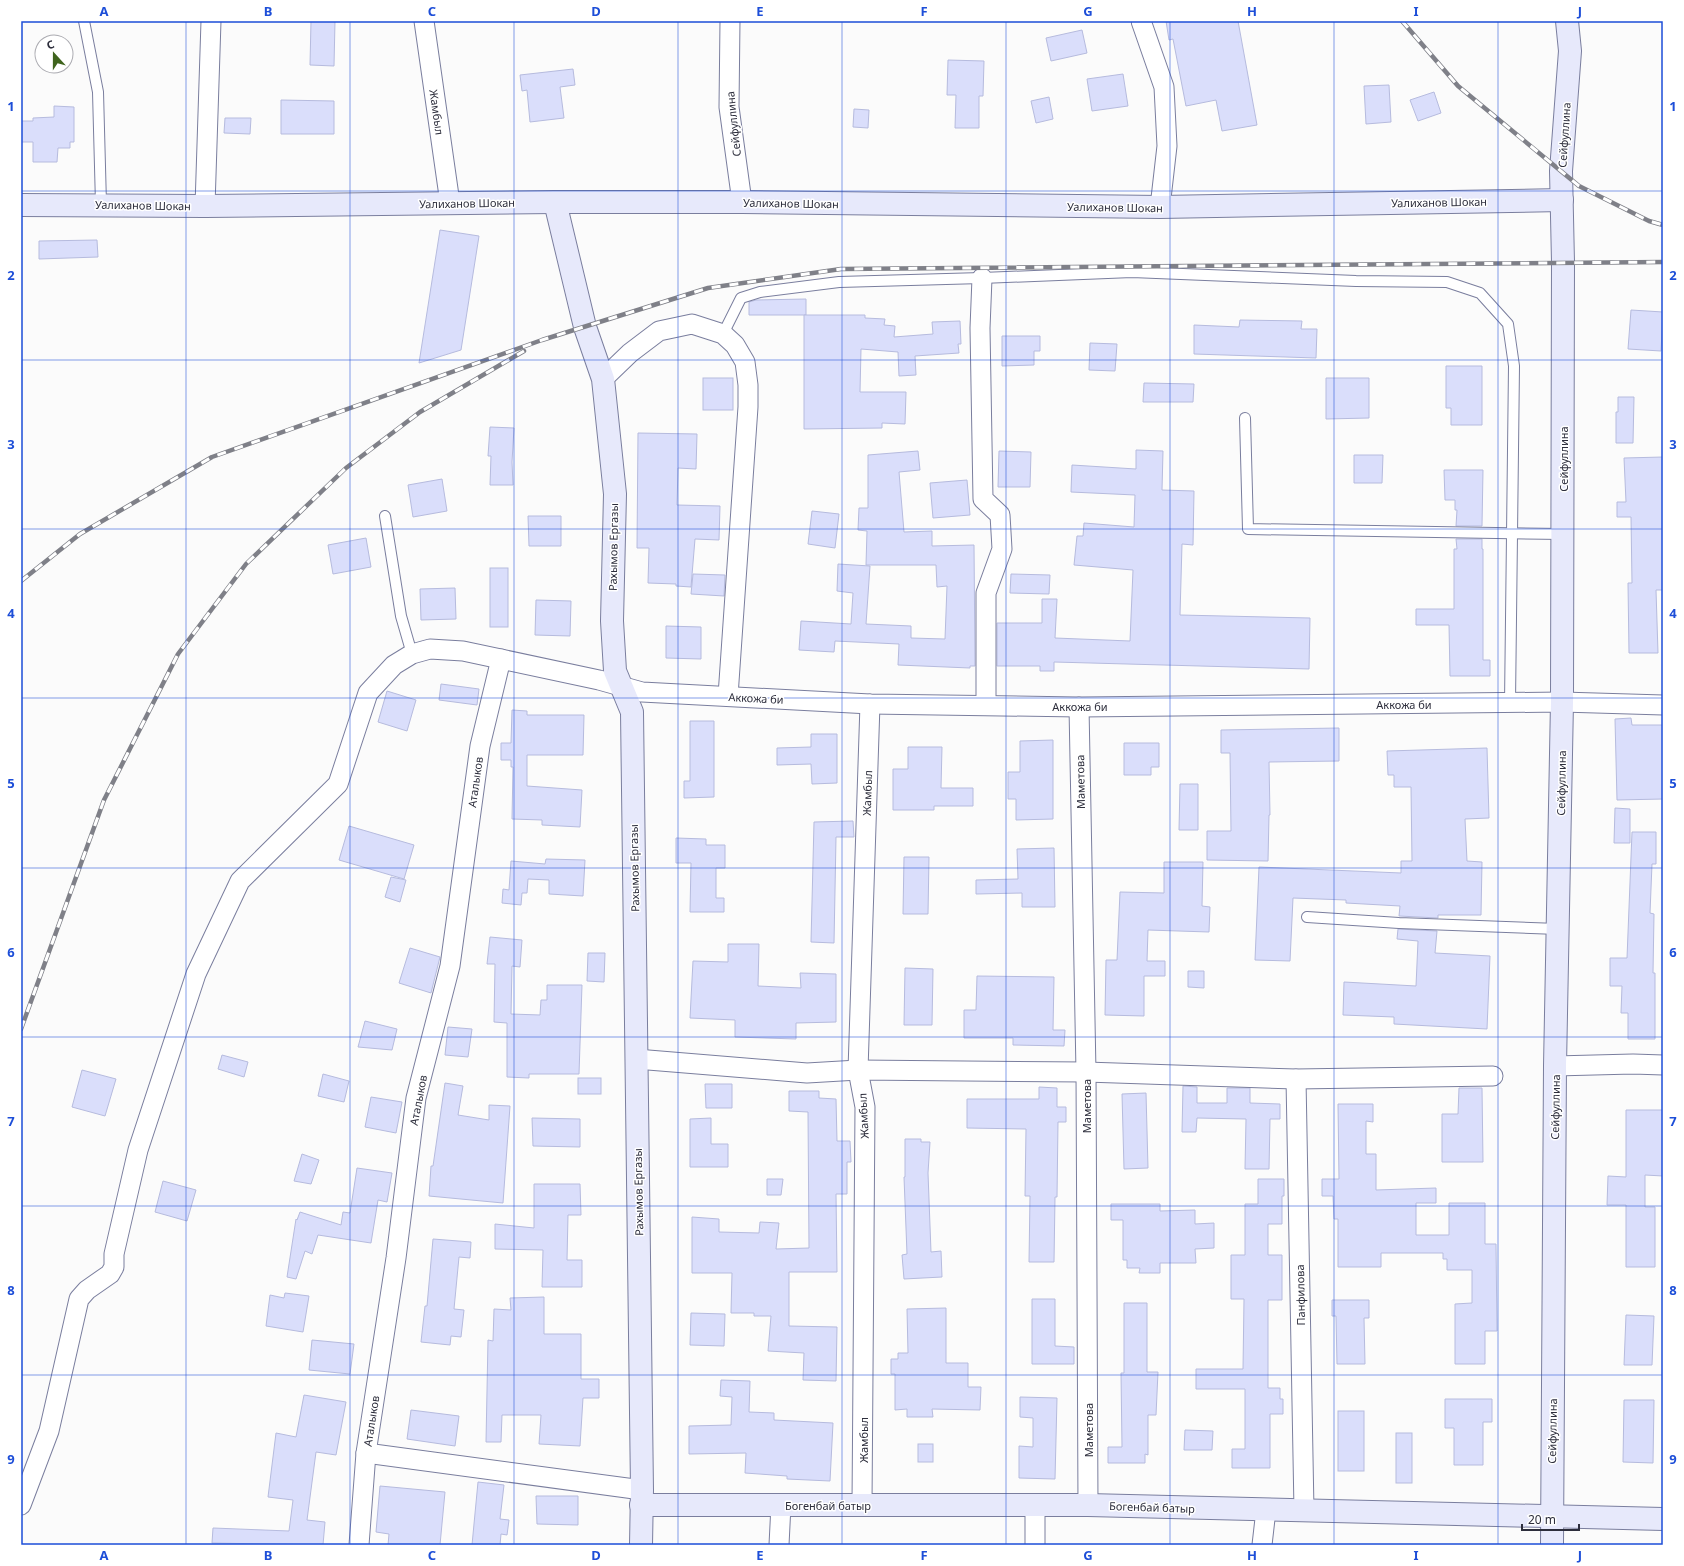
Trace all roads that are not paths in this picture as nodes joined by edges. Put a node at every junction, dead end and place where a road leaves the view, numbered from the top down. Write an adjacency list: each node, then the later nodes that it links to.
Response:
1 (84, 21): 11 (lane)
2 (211, 21): 13 (street)
3 (424, 21): 10 (street, Жамбыл)
4 (730, 21): 9 (street, Сейфуллина)
5 (1141, 21): 14 (street)
6 (1567, 21): 7 (street, Сейфуллина)
7 (1562, 200): 14 (street, Уалиханов Шокан); 21 (street, Сейфуллина)
8 (555, 202): 9 (street, Уалиханов Шокан); 10 (street, Уалиханов Шокан); 17 (street, Рахымов Ергазы)
9 (742, 202): 14 (street, Уалиханов Шокан)
10 (450, 203): 13 (street, Уалиханов Шокан)
11 (100, 204): 12 (street, Уалиханов Шокан); 13 (street, Уалиханов Шокан)
12 (21, 205)
13 (206, 206)
14 (1160, 207)
15 (982, 278): 16 (lane); 20 (lane); 29 (street)
16 (723, 334): 17 (street); 25 (street)
17 (603, 379): 24 (street, Рахымов Ергазы)
18 (1245, 418): 20 (lane)
19 (385, 516): 22 (lane)
20 (1512, 532): 21 (lane); 27 (lane)
21 (1562, 534): 26 (street, Сейфуллина)
22 (412, 654): 23 (street, Аккожа би); 43 (street, Аккожа би)
23 (501, 660): 24 (street, Аккожа би); 41 (street, Аталыков)
24 (622, 686): 25 (street, Аккожа би); 34 (street, Рахымов Ергазы)
25 (728, 696): 28 (street, Аккожа би)
26 (1562, 702): 27 (street, Аккожа би); 30 (street, Аккожа би); 33 (street, Сейфуллина)
27 (1510, 703): 31 (street, Аккожа би)
28 (870, 704): 29 (street, Аккожа би); 37 (street, Жамбыл)
29 (986, 705): 31 (street, Аккожа би)
30 (1663, 705)
31 (1079, 707): 38 (street, Маметова)
32 (1307, 917): 33 (lane)
33 (1558, 929): 36 (street, Сейфуллина)
34 (636, 1059): 37 (street); 42 (street, Рахымов Ергазы)
35 (1663, 1065): 36 (street)
36 (1556, 1066): 50 (street, Сейфуллина)
37 (858, 1070): 38 (street); 45 (street, Жамбыл)
38 (1086, 1072): 40 (street); 46 (street, Маметова)
39 (1493, 1076): 40 (street)
40 (1296, 1079): 49 (street, Панфилова)
41 (366, 1453): 42 (street); 52 (street, Аталыков)
42 (641, 1498): 44 (street, Богенбай батыр); 53 (street, Рахымов Ергазы)
43 (21, 1505)
44 (781, 1505): 45 (street, Богенбай батыр); 54 (street)
45 (862, 1505): 47 (street, Богенбай батыр)
46 (1088, 1505): 47 (street, Богенбай батыр); 48 (street, Богенбай батыр)
47 (1035, 1506): 55 (street)
48 (1266, 1510): 49 (street, Богенбай батыр); 56 (street)
49 (1304, 1510): 50 (street, Богенбай батыр)
50 (1552, 1515): 51 (street, Богенбай батыр); 57 (street, Сейфуллина)
51 (1663, 1519)
52 (359, 1545)
53 (641, 1545)
54 (779, 1545)
55 (1035, 1545)
56 (1262, 1545)
57 (1552, 1545)

